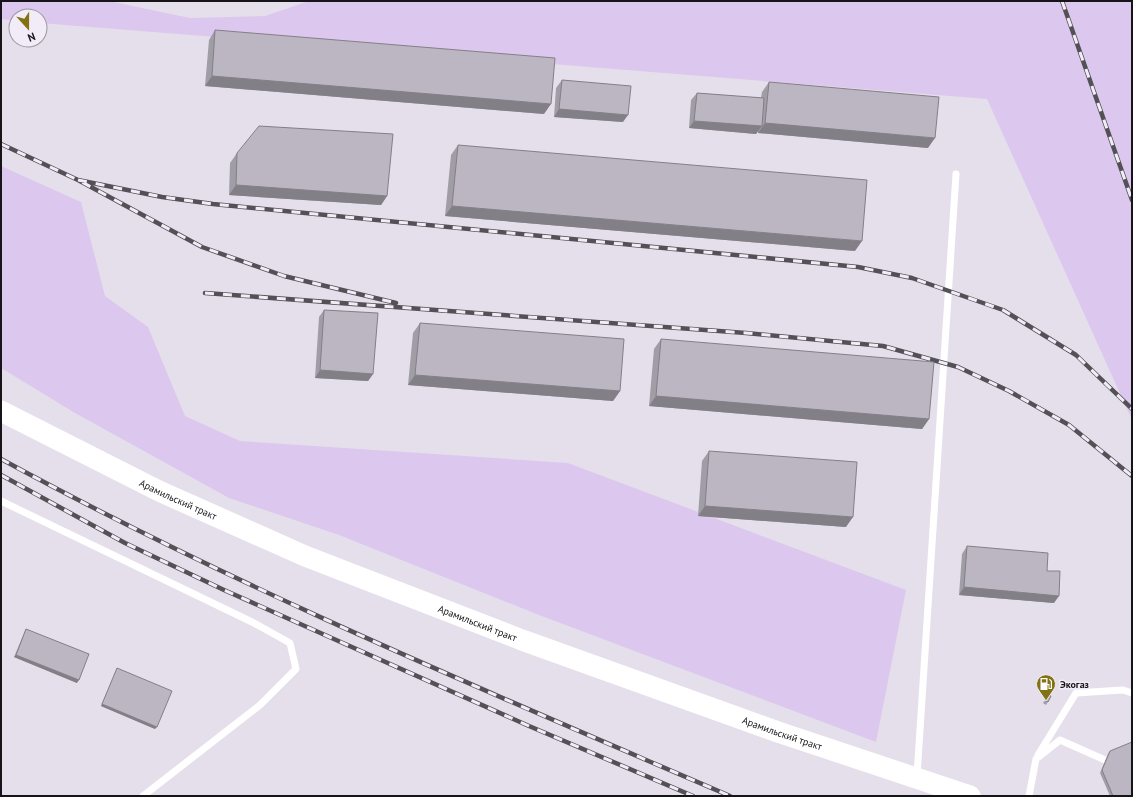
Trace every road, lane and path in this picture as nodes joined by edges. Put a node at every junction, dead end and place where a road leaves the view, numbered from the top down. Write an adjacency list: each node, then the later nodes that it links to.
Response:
1 (956, 174): 7 (lane)
2 (1, 412): 7 (main road, Арамильский тракт)
3 (1, 501): 8 (lane)
4 (1132, 694): 5 (lane)
5 (1036, 759): 6 (lane); 10 (lane)
6 (1118, 766)
7 (917, 778): 9 (main road, Арамильский тракт)
8 (143, 796)
9 (970, 796)
10 (1029, 796)

